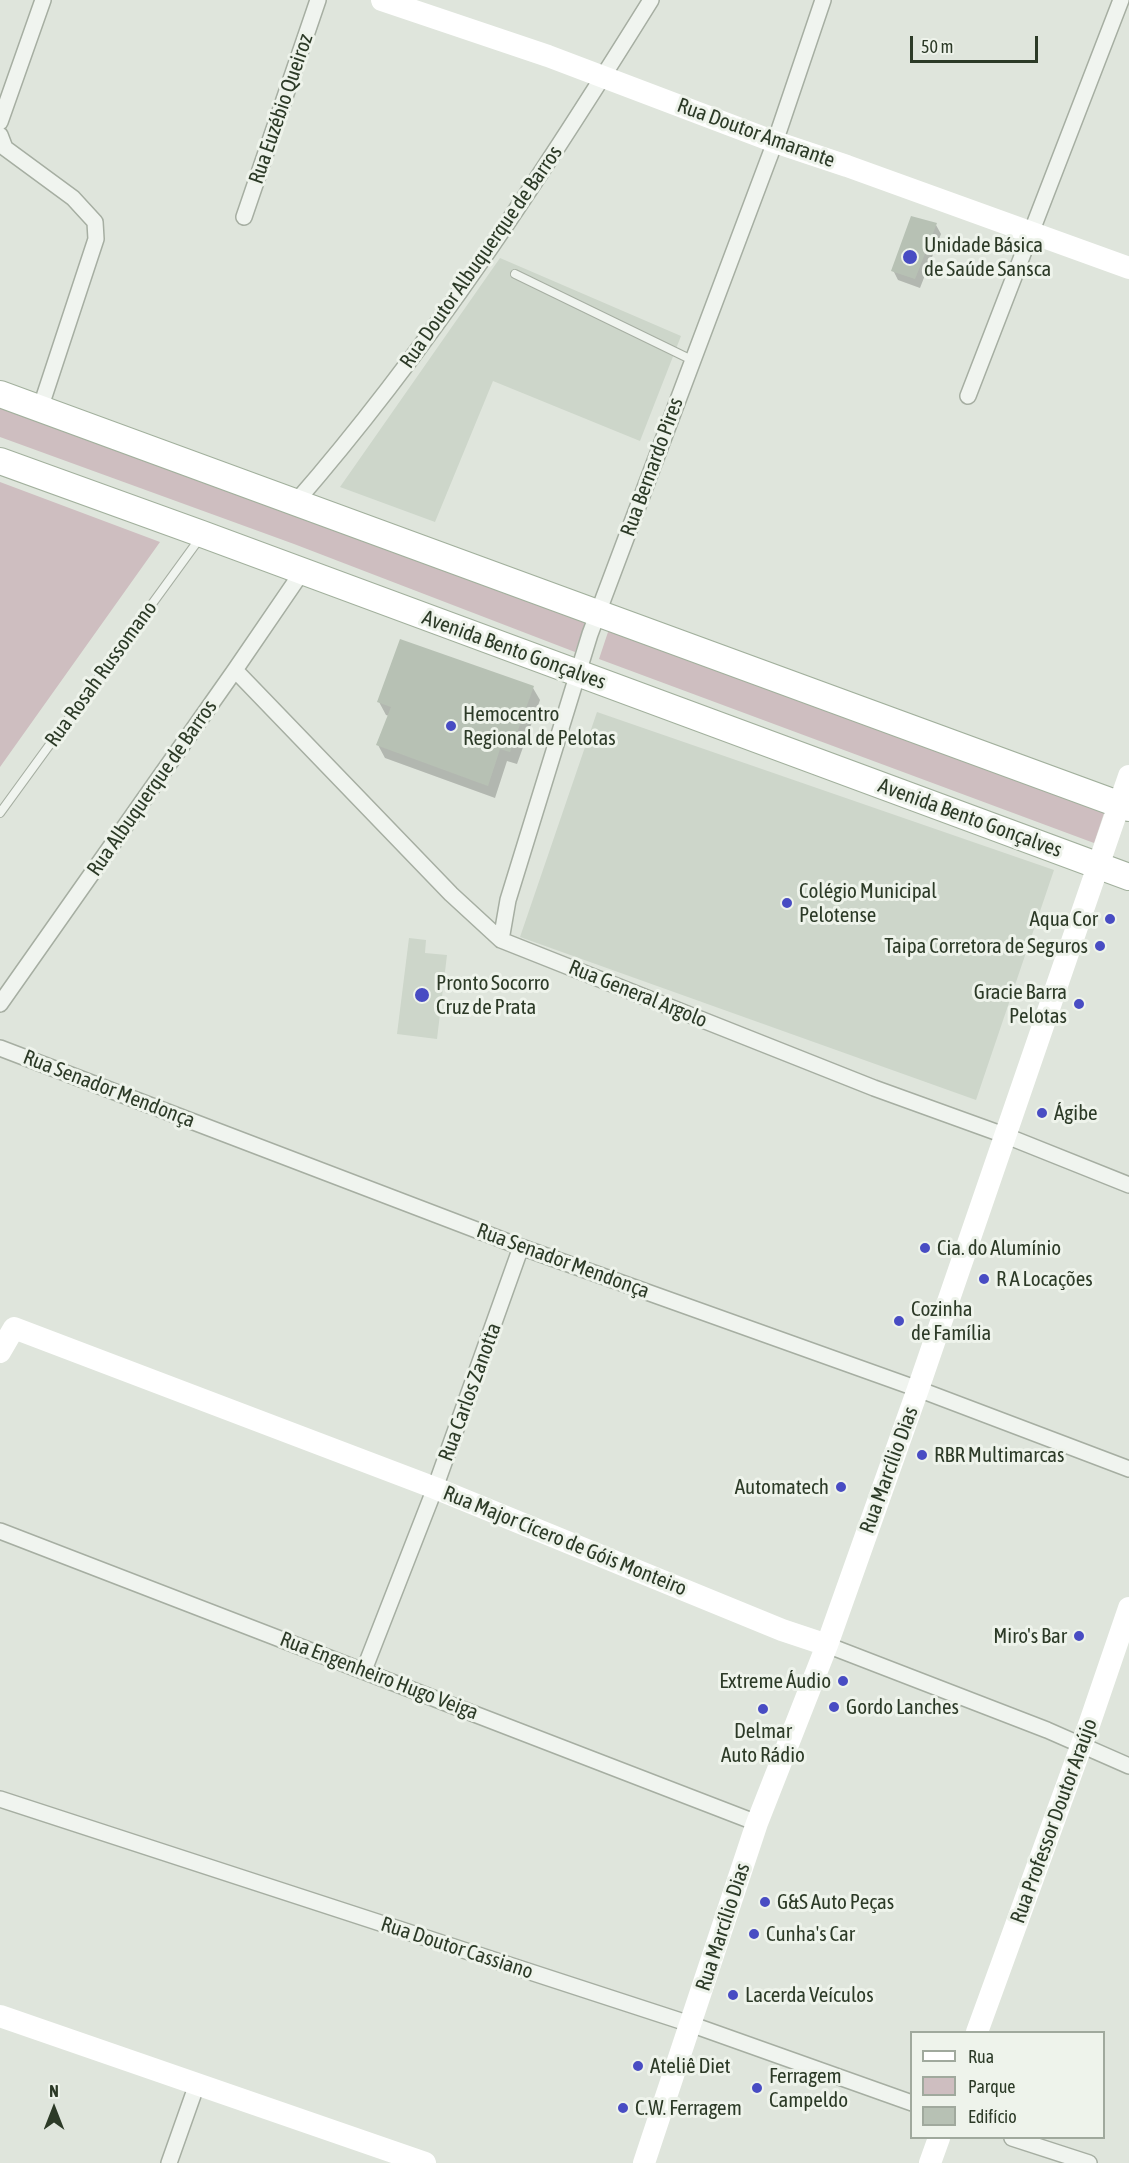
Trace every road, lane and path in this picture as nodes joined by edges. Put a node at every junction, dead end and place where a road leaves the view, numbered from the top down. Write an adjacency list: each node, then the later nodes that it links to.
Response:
1 (44, 0): 8 (street)
2 (318, 0): 11 (street, Rua Euzébio Queiroz)
3 (382, 0): 7 (street, Rua Doutor Amarante)
4 (651, 0): 7 (street, Rua Doutor Albuquerque de Barros)
5 (823, 0): 10 (street, Rua Bernardo Pires)
6 (1121, 0): 12 (street)
7 (604, 76): 10 (street, Rua Doutor Amarante); 20 (street, Rua Doutor Albuquerque de Barros)
8 (0, 122)
9 (0, 135): 18 (street)
10 (775, 142): 12 (street, Rua Doutor Amarante); 15 (street, Rua Bernardo Pires)
11 (244, 217)
12 (1030, 233): 13 (street, Rua Doutor Amarante); 17 (street)
13 (1129, 268)
14 (515, 274): 15 (lane)
15 (692, 360): 23 (street, Rua Bernardo Pires)
16 (0, 394): 18 (main road)
17 (968, 396)
18 (40, 409): 20 (main road)
19 (0, 461): 21 (main road, Avenida Bento Gonçalves)
20 (295, 504): 23 (main road)
21 (202, 534): 22 (main road, Avenida Bento Gonçalves); 28 (lane, Rua Rosah Russomano)
22 (302, 572): 24 (street, Rua Albuquerque de Barros); 25 (main road, Avenida Bento Gonçalves)
23 (598, 614): 25 (street, Rua Bernardo Pires); 27 (main road)
24 (235, 670): 31 (street, Rua General Argolo); 32 (street, Rua Albuquerque de Barros)
25 (578, 673): 29 (main road, Avenida Bento Gonçalves); 31 (street, Rua Bernardo Pires)
26 (1129, 776): 27 (street, Rua Marcílio Dias)
27 (1124, 806): 29 (street, Rua Marcílio Dias)
28 (0, 813)
29 (1097, 866): 30 (main road, Avenida Bento Gonçalves); 34 (street, Rua Marcílio Dias)
30 (1129, 877)
31 (501, 940): 34 (street, Rua General Argolo)
32 (0, 1004)
33 (0, 1048): 36 (street, Rua Senador Mendonça)
34 (1004, 1135): 35 (street, Rua General Argolo); 39 (street, Rua Marcílio Dias)
35 (1129, 1185)
36 (521, 1247): 39 (street, Rua Senador Mendonça); 41 (street, Rua Carlos Zanotta)
37 (7, 1324): 38 (street); 41 (street, Rua Major Cícero de Góis Monteiro)
38 (0, 1352)
39 (918, 1389): 40 (street, Rua Senador Mendonça); 44 (street, Rua Marcílio Dias)
40 (1129, 1469)
41 (435, 1488): 44 (street, Rua Major Cícero de Góis Monteiro); 45 (street, Rua Carlos Zanotta)
42 (0, 1531): 45 (street, Rua Engenheiro Hugo Veiga)
43 (1129, 1608): 46 (street, Rua Professor Doutor Araújo)
44 (827, 1645): 46 (street, Rua Major Cícero de Góis Monteiro); 49 (street, Rua Marcílio Dias)
45 (364, 1670): 49 (street, Rua Engenheiro Hugo Veiga)
46 (1080, 1744): 47 (street, Rua Major Cícero de Góis Monteiro); 52 (street, Rua Professor Doutor Araújo)
47 (1129, 1766)
48 (0, 1799): 51 (street, Rua Doutor Cassiano)
49 (757, 1823): 51 (street, Rua Marcílio Dias)
50 (0, 2016): 53 (street)
51 (690, 2024): 54 (street, Rua Doutor Cassiano); 59 (street, Rua Marcílio Dias)
52 (977, 2031)
53 (197, 2084): 57 (street); 58 (street)
54 (910, 2102)
55 (939, 2139): 60 (street)
56 (1015, 2139): 61 (street)
57 (169, 2163)
58 (425, 2163)
59 (644, 2163)
60 (930, 2163)
61 (1089, 2163)

